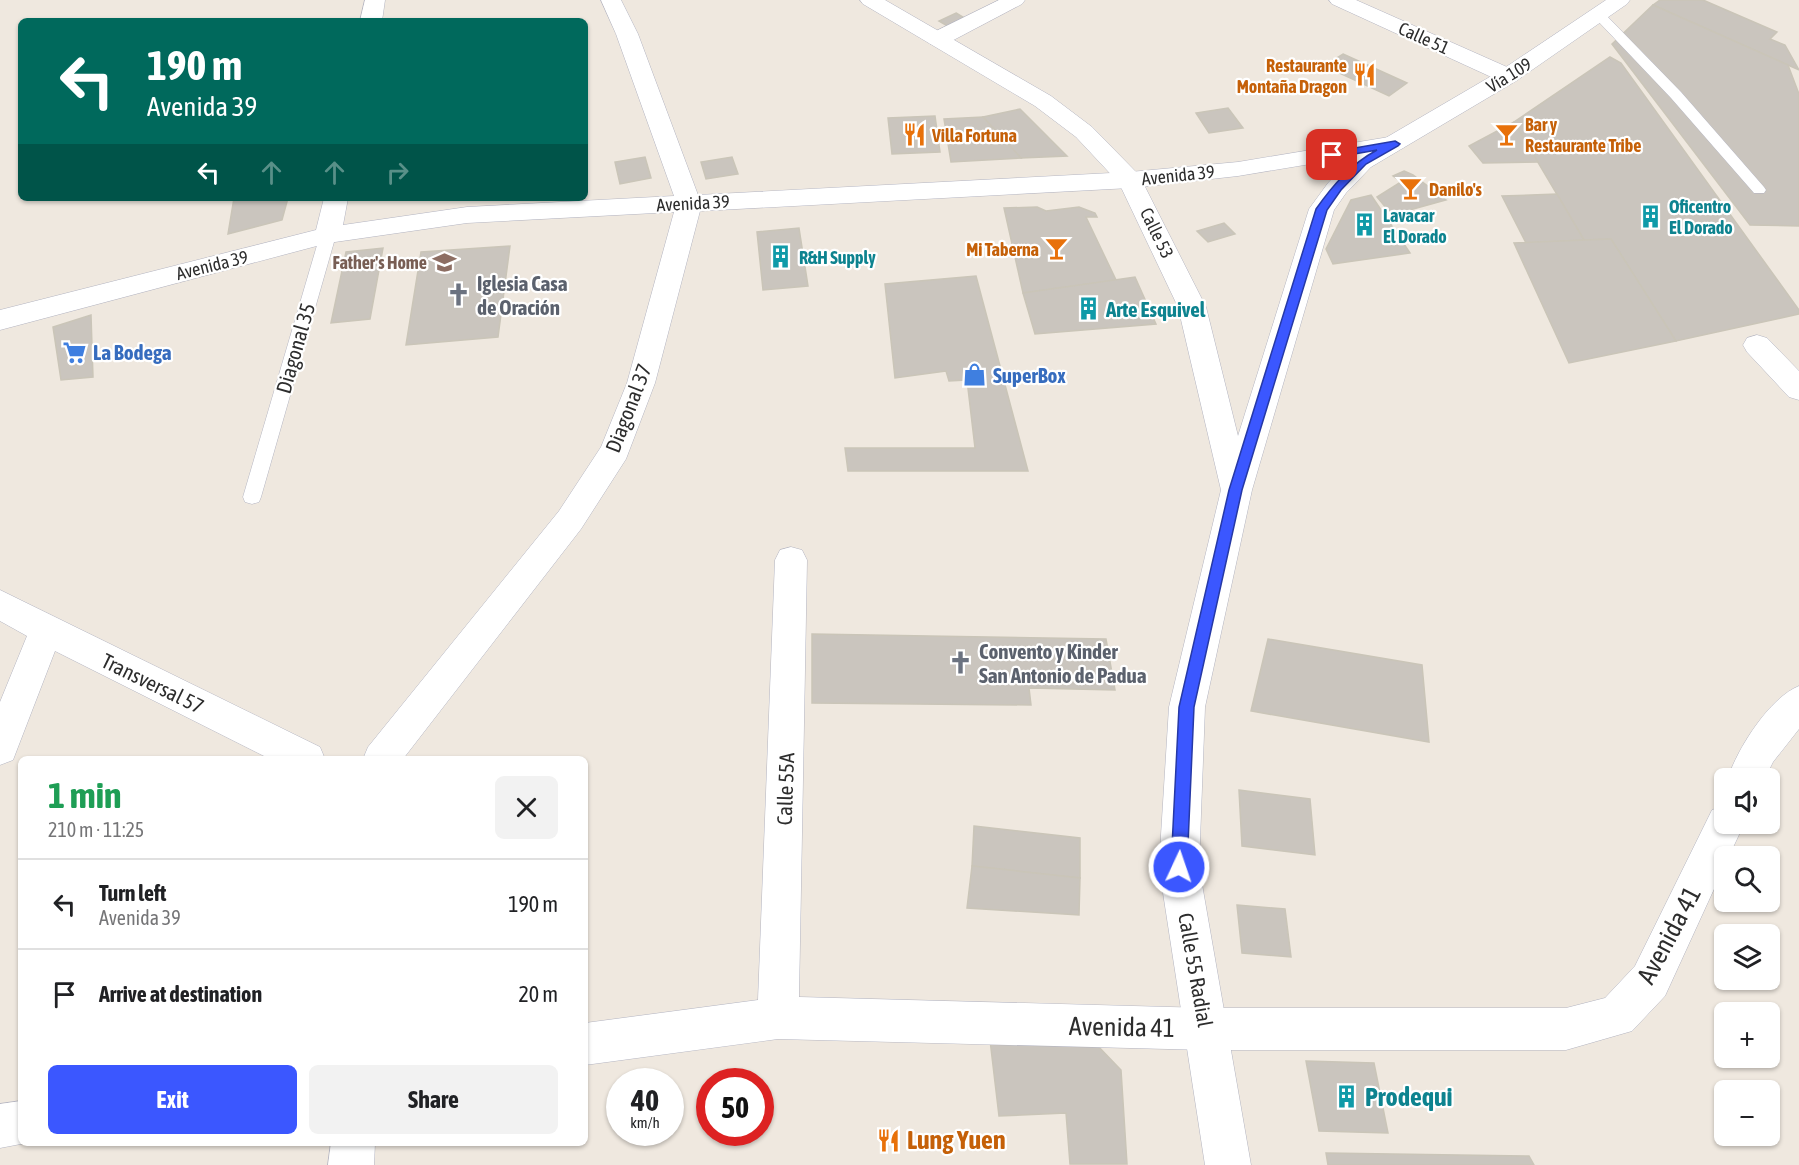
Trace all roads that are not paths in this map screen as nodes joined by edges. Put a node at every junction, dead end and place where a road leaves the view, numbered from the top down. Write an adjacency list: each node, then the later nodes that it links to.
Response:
1 (375, 0): 8 (street)
2 (611, 0): 15 (street)
3 (870, 0): 9 (street, Calle 53)
4 (1015, 0): 9 (street)
5 (1339, 0): 10 (street, Calle 51)
6 (1620, 0): 7 (street, Vía 109)
7 (1599, 15): 10 (street, Vía 109); 13 (lane)
8 (372, 18)
9 (938, 39): 12 (street, Calle 53)
10 (1508, 76): 11 (street, Vía 109)
11 (1395, 144): 12 (street, Avenida 39); 21 (street, Calle 55 Radial)
12 (1130, 180): 15 (street, Avenida 39); 21 (street, Calle 53)
13 (1760, 190)
14 (335, 201): 16 (street, Diagonal 35)
15 (688, 204): 16 (street, Avenida 39); 29 (street, Diagonal 37)
16 (328, 236): 17 (street, Avenida 39); 22 (lane, Diagonal 35)
17 (9, 318): 19 (street)
18 (1757, 345): 20 (street)
19 (0, 347)
20 (1799, 389)
21 (1236, 490): 33 (street, Calle 55 Radial)
22 (252, 497)
23 (791, 560): 32 (street, Calle 55A)
24 (0, 604): 25 (street, Transversal 57)
25 (46, 630): 27 (street); 28 (street, Transversal 57)
26 (1799, 702): 30 (street)
27 (0, 748)
28 (301, 756)
29 (383, 756)
30 (1751, 768)
31 (1720, 834): 33 (street, Avenida 41)
32 (778, 1018): 33 (street, Avenida 41); 34 (street, Avenida 41)
33 (1206, 1029): 39 (street, Calle 55 Radial)
34 (588, 1044)
35 (18, 1123): 36 (street)
36 (0, 1126)
37 (353, 1146): 38 (street)
38 (351, 1165)
39 (1228, 1165)

